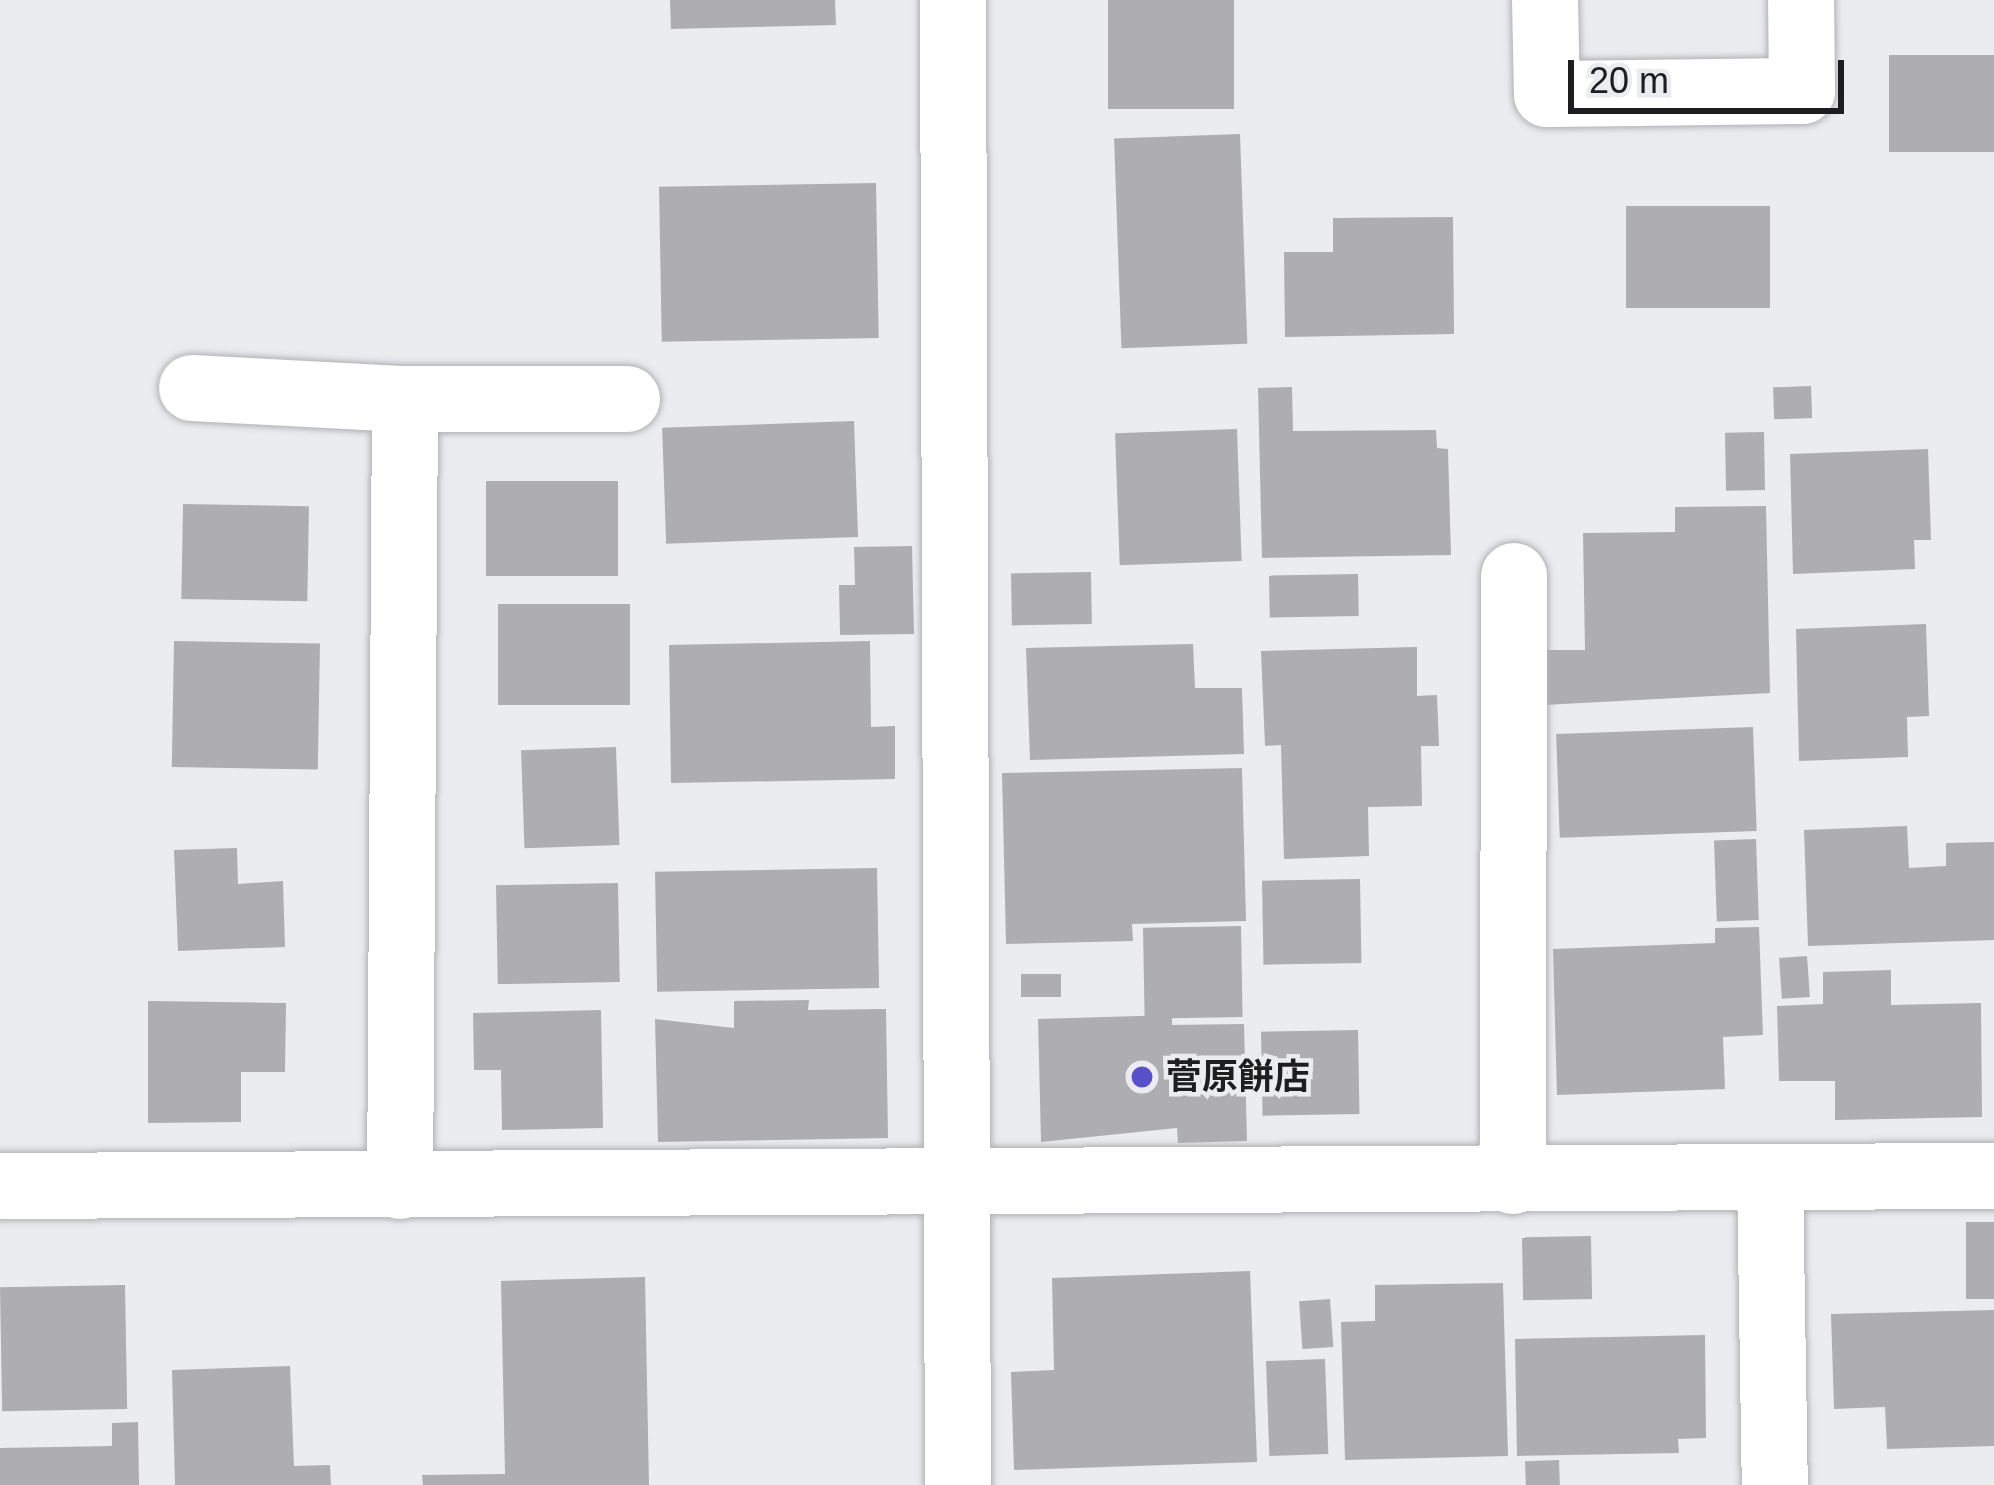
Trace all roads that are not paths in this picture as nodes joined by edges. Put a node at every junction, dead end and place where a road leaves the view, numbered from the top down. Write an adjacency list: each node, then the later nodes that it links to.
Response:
1 (953, 0): 13 (street)
2 (1545, 0): 3 (street)
3 (1801, 0)
4 (191, 388): 6 (street)
5 (627, 399): 6 (street)
6 (405, 400): 12 (street)
7 (1514, 576): 10 (street)
8 (1994, 1176): 9 (street)
9 (1770, 1178): 10 (street); 15 (street)
10 (1513, 1181): 13 (street)
11 (0, 1186): 12 (street)
12 (400, 1186): 13 (street)
13 (956, 1186): 14 (street)
14 (958, 1485)
15 (1775, 1485)

